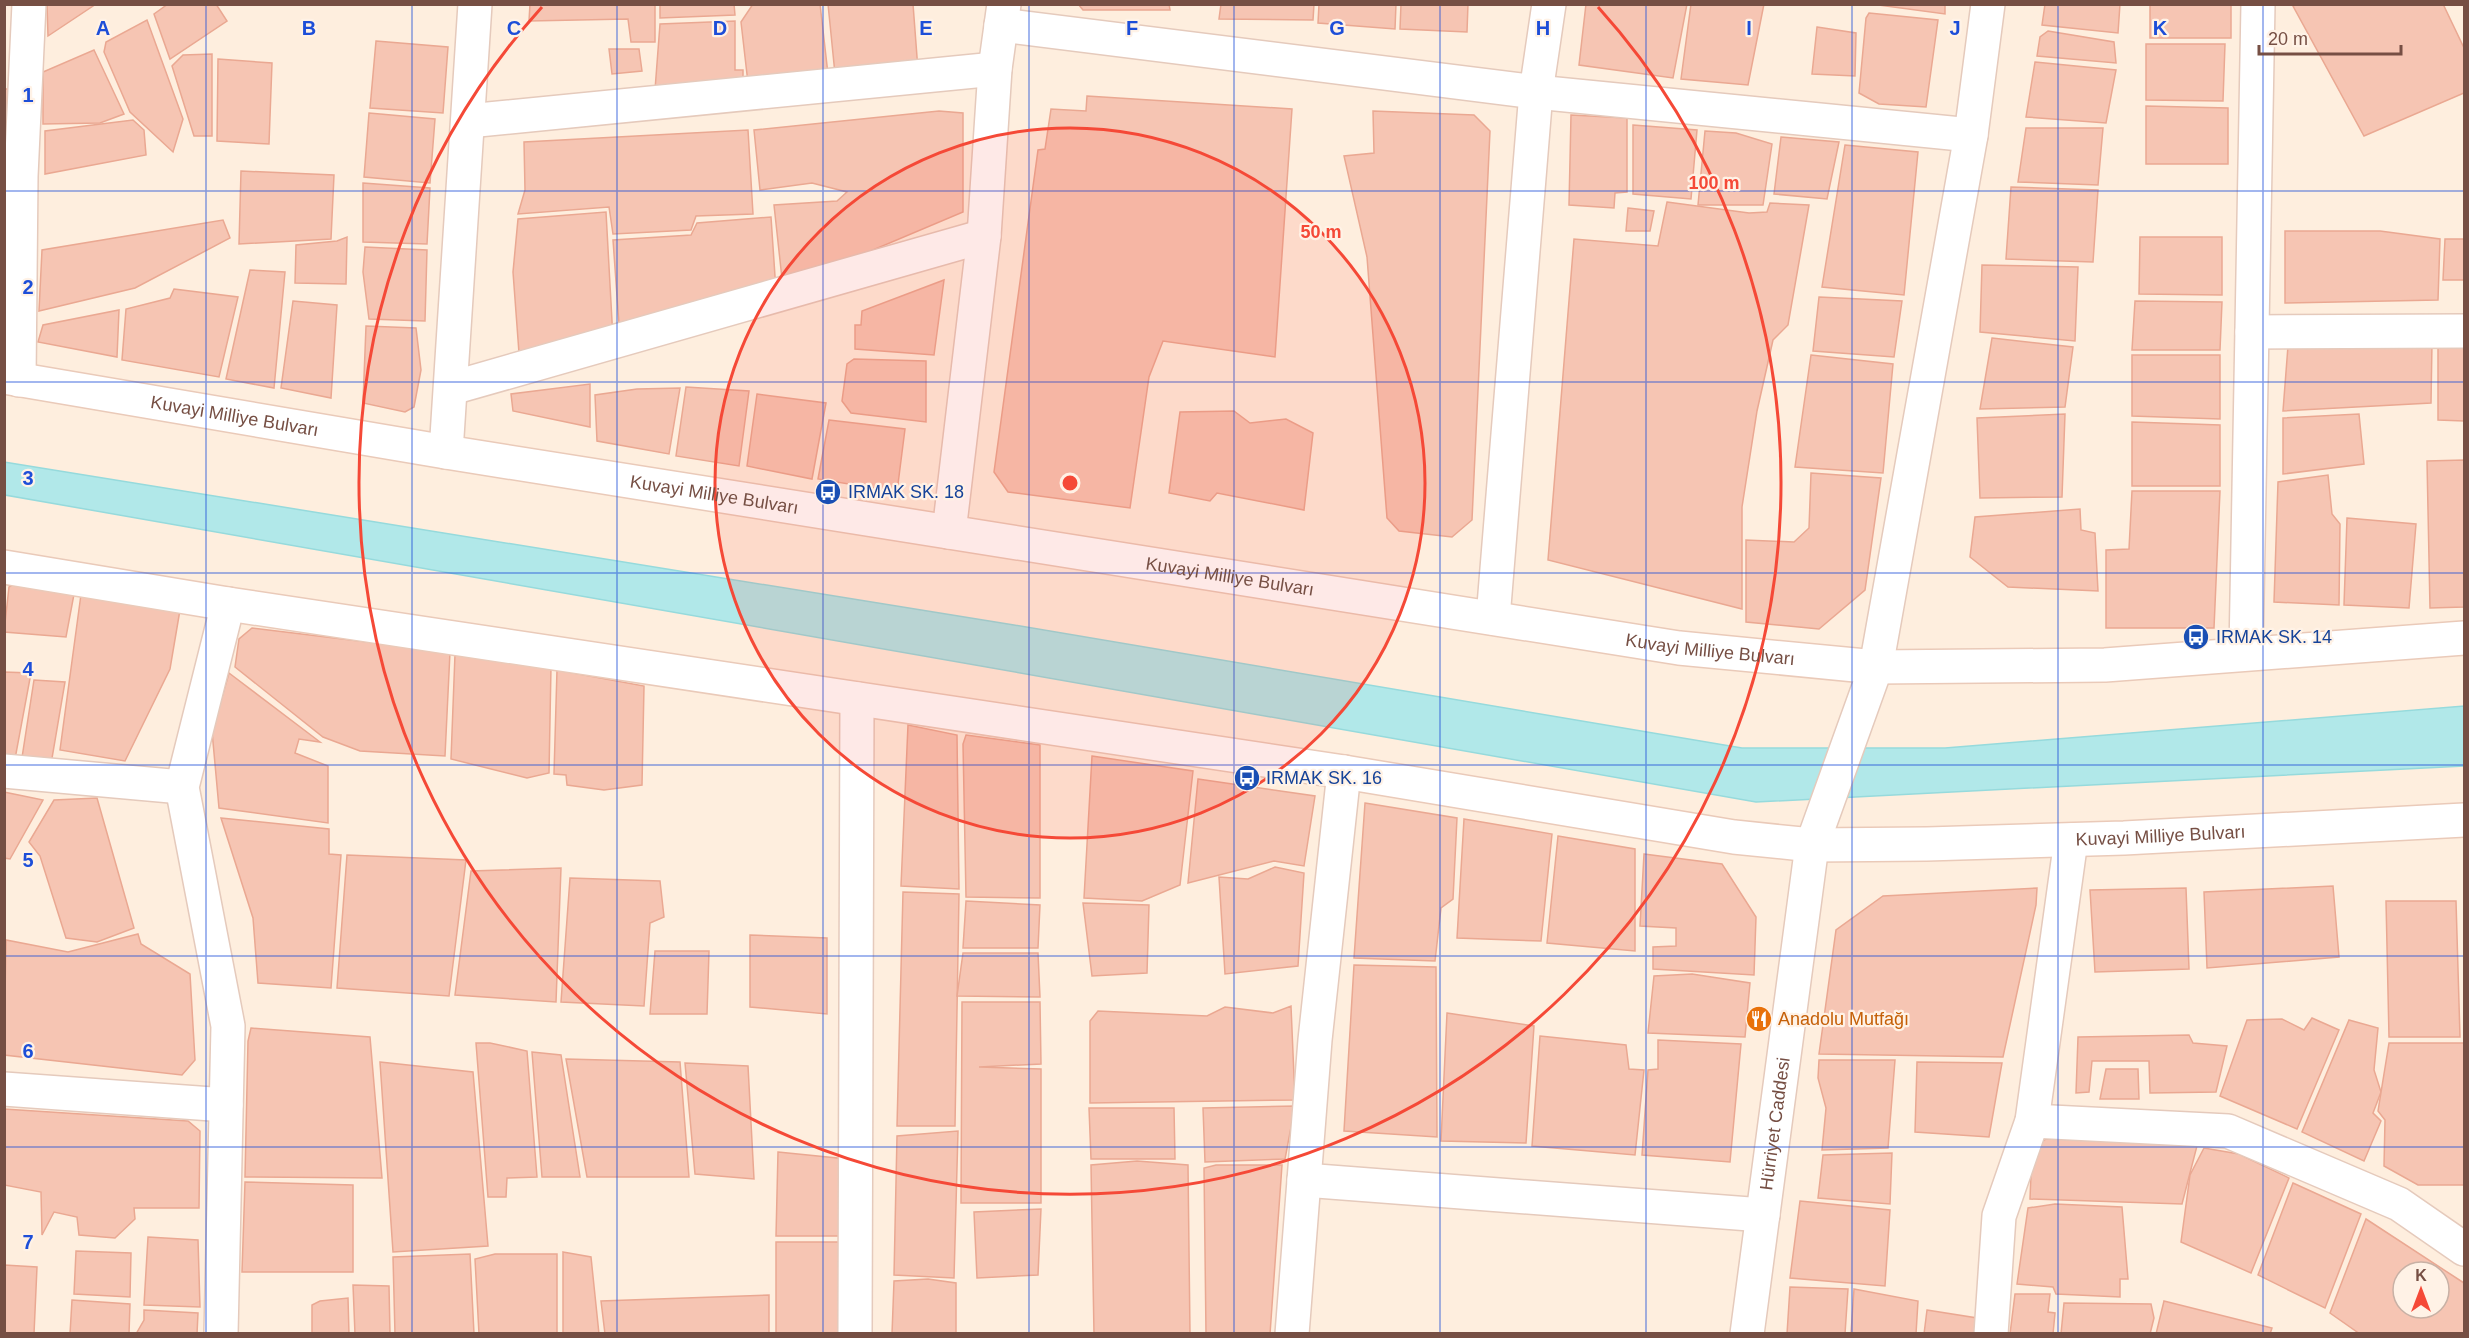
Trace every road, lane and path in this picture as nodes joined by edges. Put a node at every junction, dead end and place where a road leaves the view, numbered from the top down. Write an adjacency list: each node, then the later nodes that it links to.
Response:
1 (29, 4): 11 (street)
2 (475, 4): 9 (street)
3 (1549, 4): 8 (street)
4 (1988, 4): 10 (street, Hürriyet Caddesi)
5 (2258, 4): 14 (street)
6 (1003, 15): 7 (street); 8 (street)
7 (995, 69): 9 (street); 12 (street)
8 (1536, 92): 10 (street); 21 (street)
9 (468, 121): 16 (street)
10 (1971, 135): 24 (street, Hürriyet Caddesi)
11 (13, 174): 15 (street)
12 (984, 236): 16 (street); 18 (street)
13 (2464, 331): 14 (street)
14 (2252, 332): 23 (street)
15 (12, 379): 17 (street, Kuvayi Milliye Bulvarı)
16 (452, 388): 17 (street)
17 (446, 452): 18 (street, Kuvayi Milliye Bulvarı)
18 (949, 532): 21 (street, Kuvayi Milliye Bulvarı)
19 (4, 567): 20 (street, Kuvayi Milliye Bulvarı)
20 (228, 604): 25 (street, Kuvayi Milliye Bulvarı); 28 (street)
21 (1493, 618): 24 (street, Kuvayi Milliye Bulvarı)
22 (2464, 638): 23 (street, Kuvayi Milliye Bulvarı)
23 (2246, 652): 24 (street, Kuvayi Milliye Bulvarı)
24 (1875, 667): 31 (street, Hürriyet Caddesi)
25 (857, 699): 27 (street, Kuvayi Milliye Bulvarı); 39 (street)
26 (4, 771): 28 (street)
27 (1344, 772): 31 (street, Kuvayi Milliye Bulvarı); 35 (street)
28 (182, 787): 33 (street)
29 (2464, 820): 30 (street, Kuvayi Milliye Bulvarı)
30 (2071, 840): 31 (street, Kuvayi Milliye Bulvarı); 34 (street)
31 (1812, 845): 36 (street, Hürriyet Caddesi)
32 (4, 1089): 33 (street)
33 (226, 1105): 38 (street)
34 (2032, 1121): 37 (street); 42 (street)
35 (1304, 1180): 36 (street); 40 (street)
36 (1763, 1215): 41 (street, Hürriyet Caddesi)
37 (2464, 1249)
38 (221, 1334)
39 (855, 1334)
40 (1292, 1334)
41 (1747, 1334)
42 (1991, 1334)

